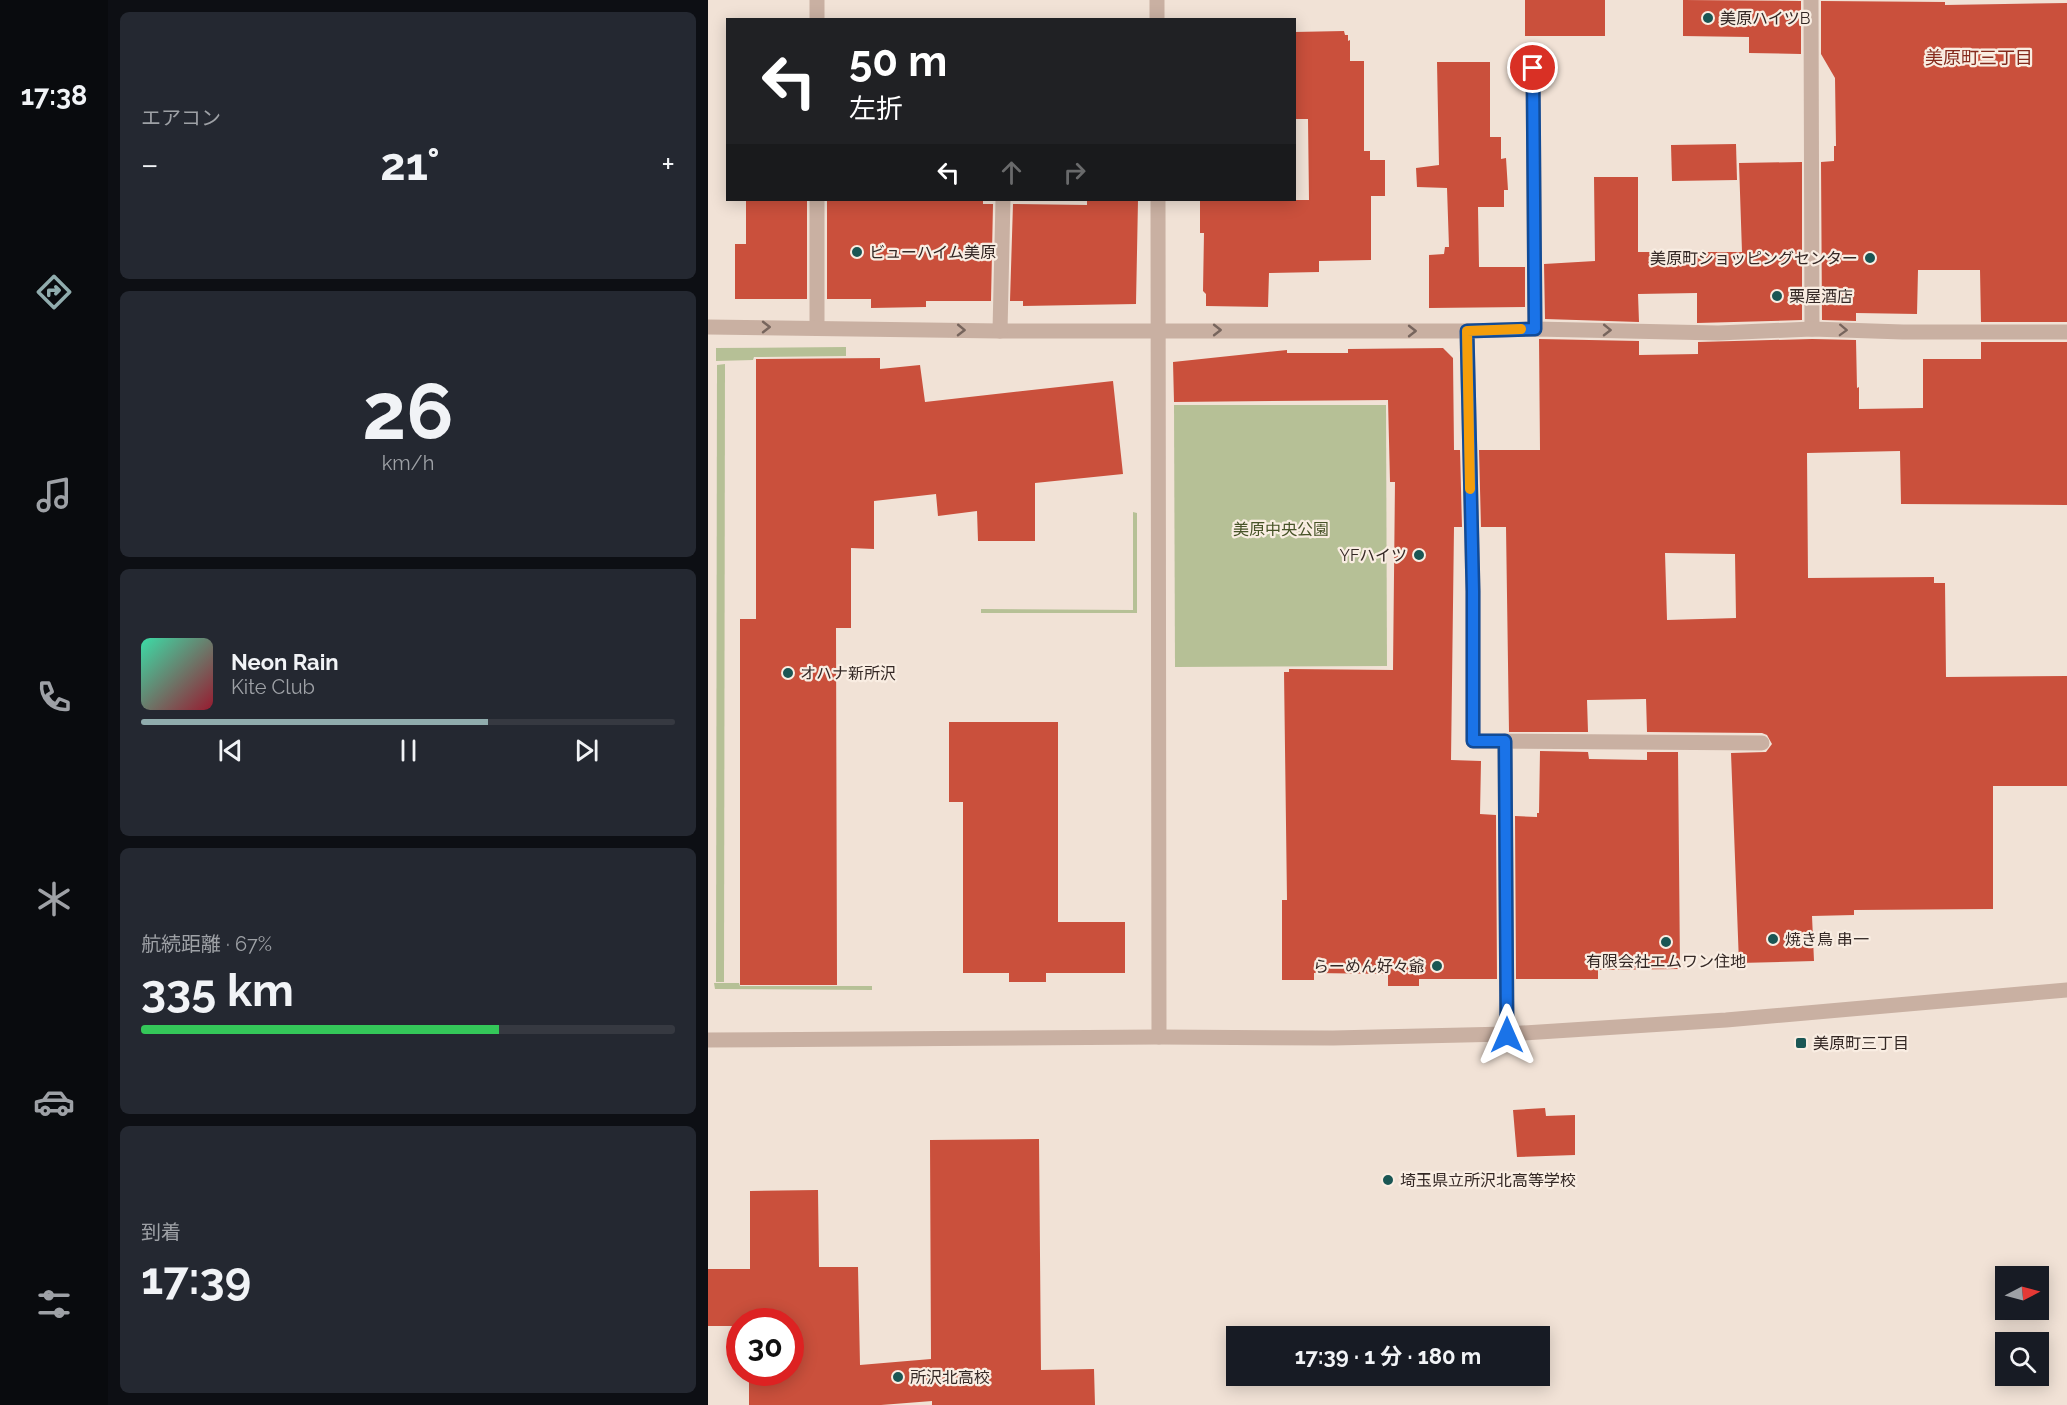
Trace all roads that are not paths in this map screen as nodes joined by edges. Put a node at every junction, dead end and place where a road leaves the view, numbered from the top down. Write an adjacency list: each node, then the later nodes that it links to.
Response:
1 (817, 0): 4 (street)
2 (1157, 0): 5 (street)
3 (1811, 0): 13 (street)
4 (817, 18)
5 (1157, 18)
6 (1533, 68): 12 (street)
7 (817, 201): 11 (street)
8 (1003, 201): 15 (street)
9 (1158, 201): 14 (street)
10 (708, 327): 11 (street, one-way to 11)
11 (818, 328): 15 (street, one-way to 15)
12 (1535, 329): 13 (street, one-way to 13); 16 (street)
13 (1812, 329): 17 (street, one-way to 17)
14 (1158, 330): 15 (street); 16 (street, one-way to 16); 22 (street)
15 (1000, 331)
16 (1467, 331): 18 (street)
17 (2067, 332)
18 (1505, 741): 19 (street); 21 (street)
19 (1762, 743)
20 (2067, 990): 21 (street)
21 (1507, 1035): 22 (street)
22 (1159, 1037): 23 (street)
23 (708, 1041)

